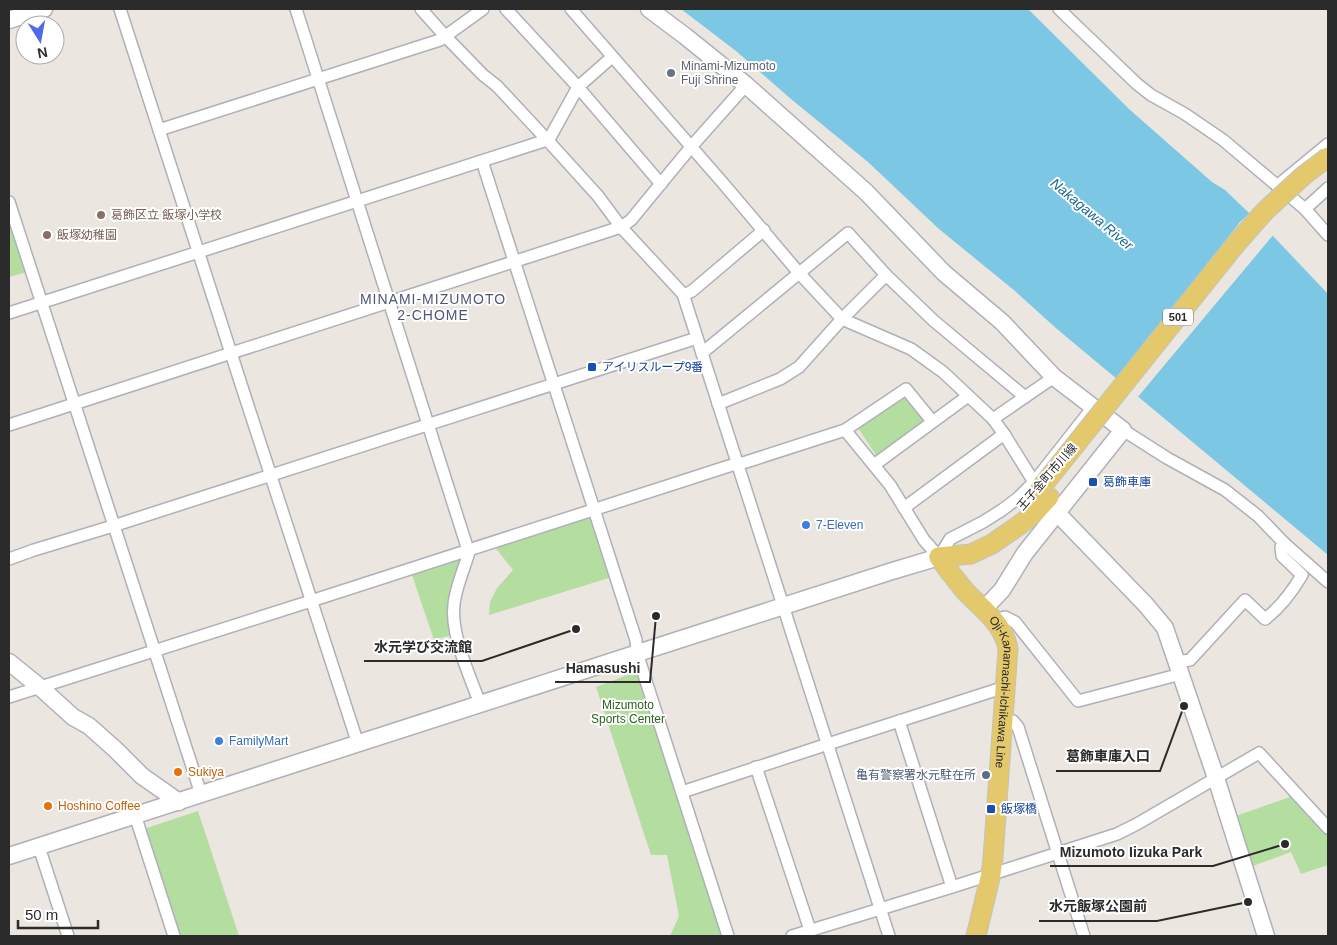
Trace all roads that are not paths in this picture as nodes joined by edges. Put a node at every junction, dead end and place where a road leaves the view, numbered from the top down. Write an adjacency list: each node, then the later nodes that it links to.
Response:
1 (44, 9): 10 (street)
2 (120, 9): 16 (street)
3 (296, 9): 13 (street)
4 (420, 9): 11 (street)
5 (483, 9): 11 (street)
6 (506, 9): 15 (street)
7 (571, 9): 12 (street)
8 (649, 9): 14 (street)
9 (1059, 9): 24 (street)
10 (9, 20)
11 (445, 36): 13 (street); 17 (street)
12 (612, 57): 15 (street); 19 (street)
13 (318, 79): 16 (street); 26 (street)
14 (746, 85): 19 (street); 44 (street)
15 (578, 87): 17 (street); 23 (street)
16 (159, 130): 32 (street)
17 (547, 140): 21 (street); 29 (street)
18 (1328, 144): 24 (street)
19 (691, 147): 23 (street); 30 (street)
20 (1328, 157): 61 (main road, 王子金町市川線 / 501, bridge)
21 (482, 161): 26 (street); 33 (street)
22 (1328, 170): 61 (main road, 王子金町市川線 / 501)
23 (661, 184): 29 (street)
24 (1277, 186): 28 (street)
25 (1328, 188): 28 (street)
26 (357, 201): 32 (street); 37 (street)
27 (9, 202): 38 (street)
28 (1305, 209): 31 (street)
29 (621, 227): 33 (street); 36 (street)
30 (764, 230): 34 (street); 36 (street)
31 (1328, 235)
32 (198, 252): 38 (street); 43 (street)
33 (514, 261): 37 (street); 45 (street)
34 (799, 272): 35 (street); 40 (street); 42 (street)
35 (886, 275): 40 (street); 47 (street)
36 (684, 295): 41 (street)
37 (389, 302): 43 (street); 53 (street)
38 (42, 303): 39 (street); 48 (street)
39 (9, 313)
40 (842, 319): 46 (street); 49 (street)
41 (697, 338): 42 (street); 45 (street)
42 (702, 352): 49 (street)
43 (231, 353): 48 (street); 60 (street)
44 (1054, 377): 47 (street); 50 (street)
45 (554, 384): 53 (street); 63 (street)
46 (968, 396): 51 (street); 52 (street)
47 (1025, 397): 51 (street)
48 (75, 404): 54 (street); 64 (street)
49 (718, 404): 58 (street)
50 (1092, 407): 56 (street); 61 (street)
51 (993, 419): 57 (street)
52 (932, 421): 55 (street); 59 (street)
53 (428, 424): 60 (street); 66 (street)
54 (9, 425)
55 (845, 430): 58 (street); 59 (street)
56 (1123, 430): 61 (street); 65 (street)
57 (1004, 434): 61 (street); 62 (street)
58 (738, 464): 63 (street); 71 (street)
59 (874, 465): 62 (street)
60 (270, 475): 64 (street); 70 (street)
61 (1045, 495): 67 (main road, 王子金町市川線 / 501); 72 (street); 76 (street)
62 (904, 508): 67 (street)
63 (594, 510): 66 (street); 74 (street)
64 (113, 526): 68 (street); 73 (street)
65 (1284, 543): 69 (street); 76 (street)
66 (469, 549): 70 (street); 80 (street)
67 (939, 557): 71 (street); 72 (main road, Oji-Kanamachi-Ichikawa Line)
68 (9, 559)
69 (1328, 582)
70 (312, 601): 73 (street); 83 (street)
71 (784, 606): 74 (street); 84 (street)
72 (989, 615): 76 (street); 77 (main road, Oji-Kanamachi-Ichikawa Line)
73 (154, 650): 78 (street); 88 (street)
74 (637, 654): 80 (street); 87 (street)
75 (9, 662): 78 (street)
76 (1178, 668): 86 (street)
77 (1005, 687): 81 (street); 82 (main road, Oji-Kanamachi-Ichikawa Line)
78 (41, 688): 79 (street); 89 (street)
79 (9, 697)
80 (480, 704): 83 (street)
81 (899, 721): 84 (street); 96 (street)
82 (1008, 721): 93 (street); 95 (main road, Oji-Kanamachi-Ichikawa Line)
83 (358, 744): 88 (street)
84 (828, 744): 85 (street); 97 (street)
85 (756, 768): 87 (street); 98 (street)
86 (1216, 778): 91 (street); 93 (street); 106 (street)
87 (682, 792): 101 (street)
88 (201, 794): 89 (street)
89 (179, 802): 90 (street)
90 (135, 816): 92 (street); 100 (street)
91 (1328, 828)
92 (39, 847): 94 (street); 99 (street)
93 (1057, 853): 95 (street); 105 (street)
94 (9, 856)
95 (991, 874): 96 (street); 104 (main road, Oji-Kanamachi-Ichikawa Line)
96 (952, 887): 97 (street)
97 (880, 909): 98 (street); 103 (street)
98 (810, 930): 102 (street)
99 (68, 936)
100 (174, 936)
101 (728, 936)
102 (792, 936)
103 (889, 936)
104 (976, 936)
105 (1084, 936)
106 (1266, 936)

